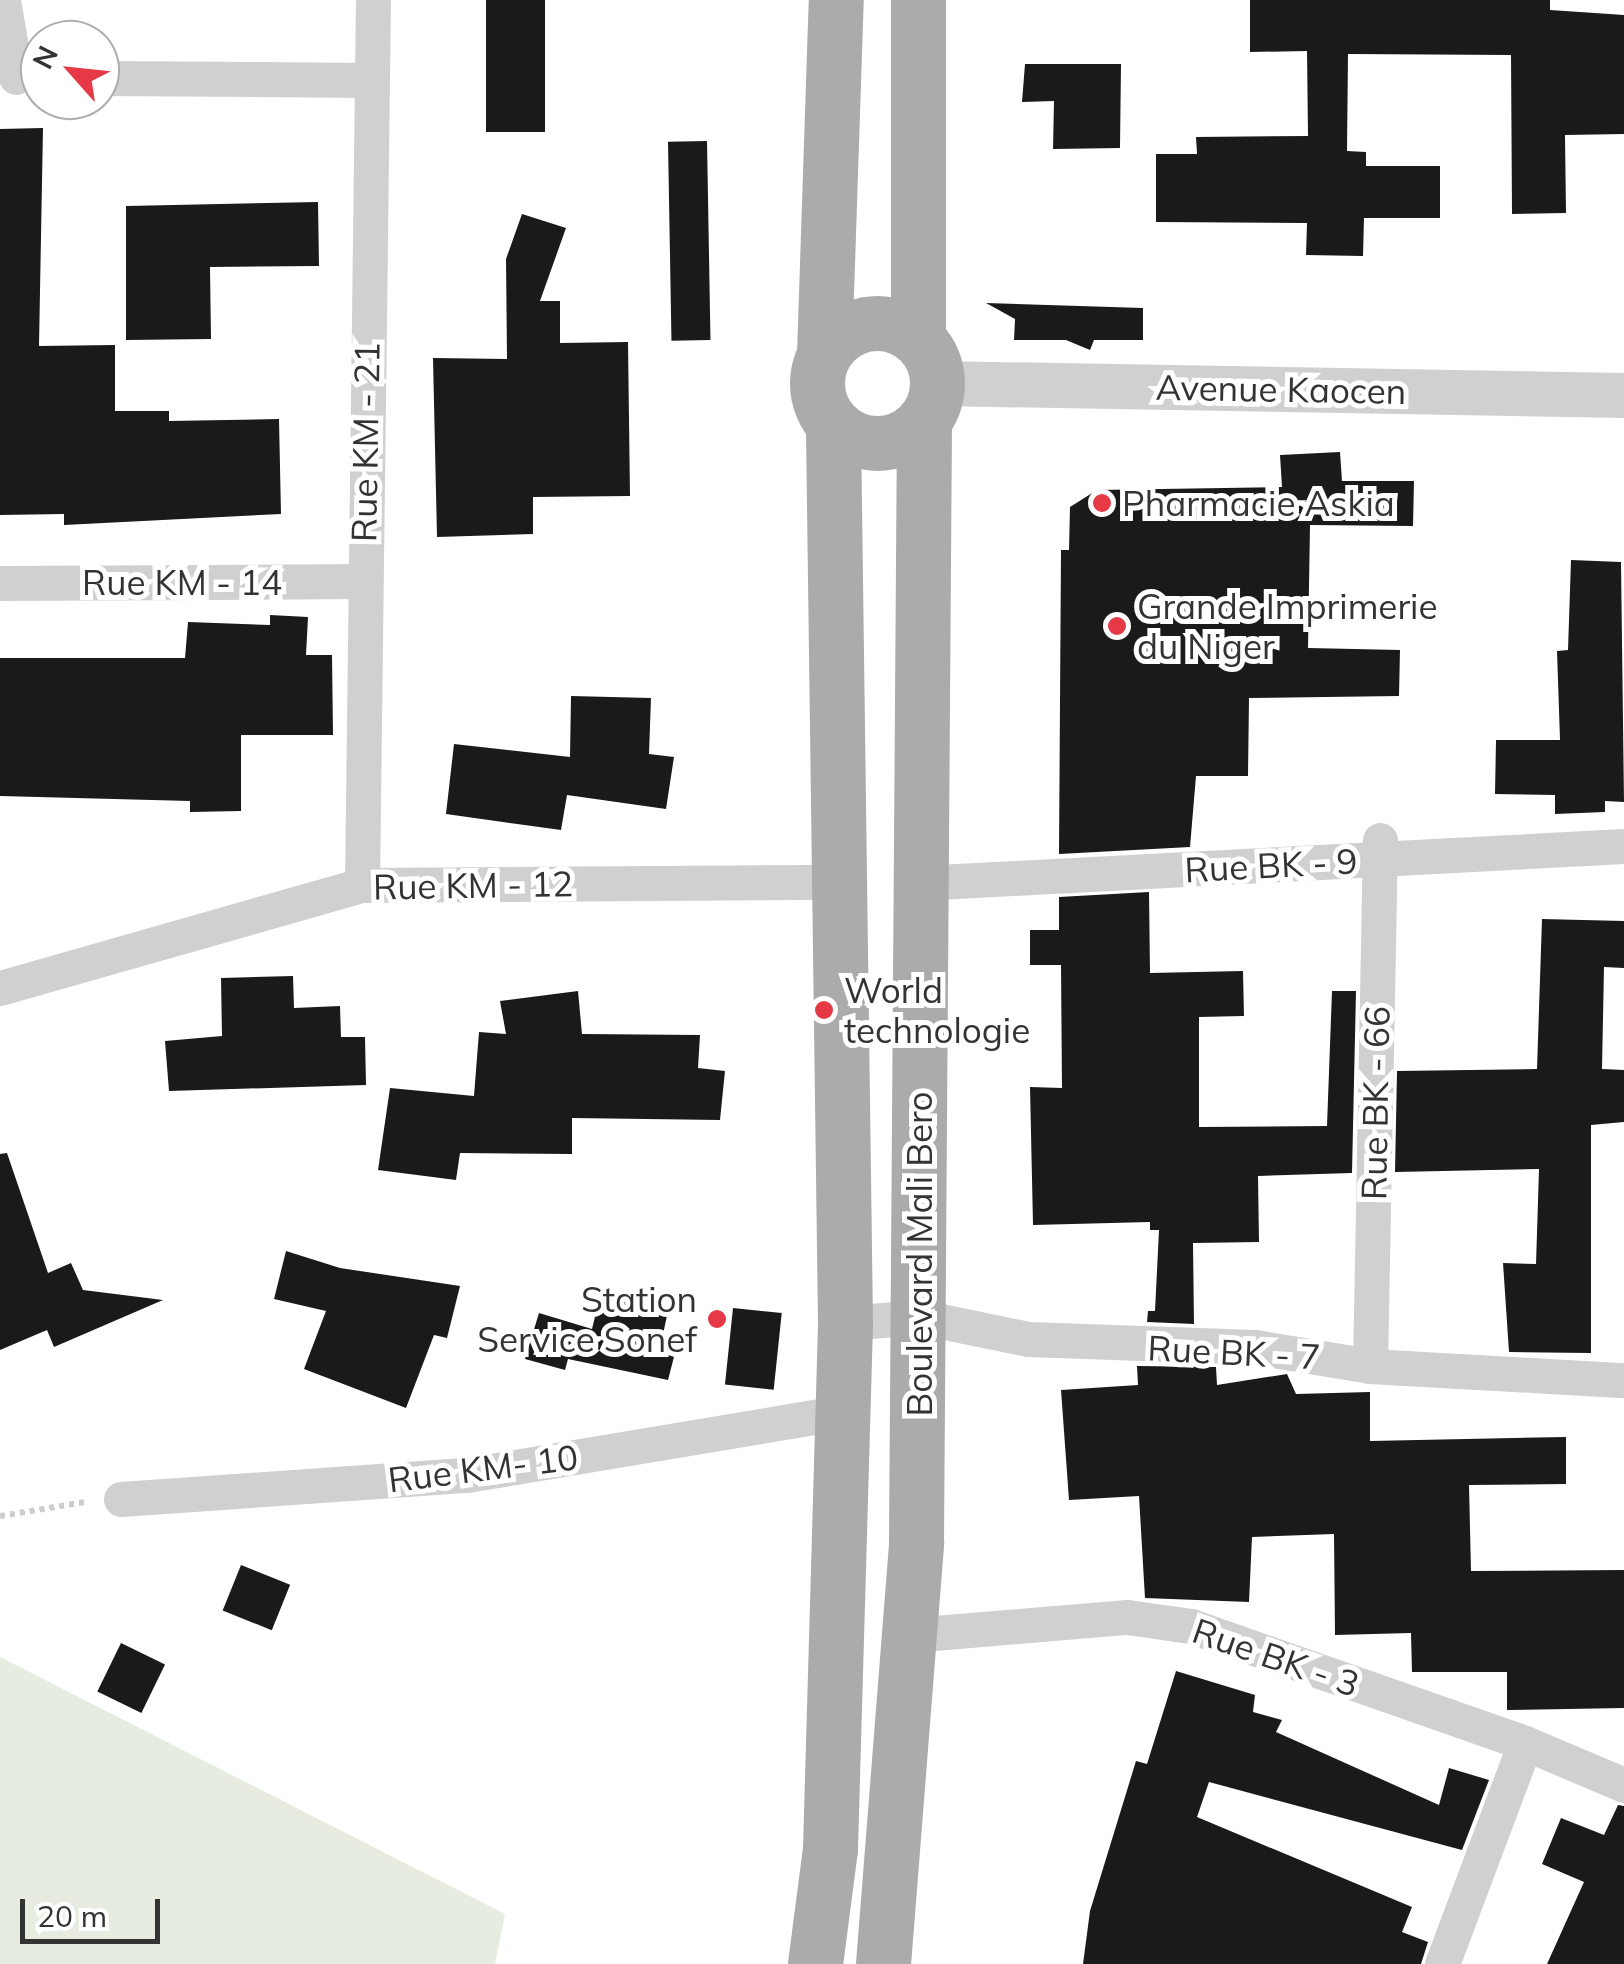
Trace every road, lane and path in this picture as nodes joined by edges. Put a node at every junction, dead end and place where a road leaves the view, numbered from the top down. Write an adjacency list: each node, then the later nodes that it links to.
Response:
1 (4, 0): 5 (street)
2 (373, 0): 7 (street, Rue KM - 21)
3 (836, 0): 8 (main road)
4 (918, 0): 9 (main road, Boulevard Mali Bero)
5 (19, 77)
6 (120, 78): 7 (street)
7 (370, 80): 12 (street, Rue KM - 21)
8 (824, 354): 9 (main road); 11 (main road)
9 (927, 381): 10 (street, Avenue Kaocen); 11 (main road); 17 (main road, Boulevard Mali Bero)
10 (1624, 395)
11 (833, 426): 16 (main road)
12 (363, 581): 13 (street, Rue KM - 14); 18 (street, Rue KM - 21)
13 (0, 584)
14 (1624, 846): 15 (street, Rue BK - 9)
15 (1380, 850): 17 (street, Rue BK - 9); 22 (street, Rue BK - 66)
16 (840, 882): 18 (street, Rue KM - 12); 21 (main road)
17 (919, 883): 20 (main road, Boulevard Mali Bero)
18 (362, 885): 19 (street, Rue KM - 12)
19 (0, 988)
20 (920, 1317): 21 (street, Rue BK - 7); 22 (street, Rue BK - 7); 27 (main road, Boulevard Mali Bero)
21 (845, 1323): 24 (main road)
22 (1370, 1366): 23 (street, Rue BK - 7)
23 (1624, 1380)
24 (842, 1412): 25 (street, Rue KM- 10); 30 (main road)
25 (122, 1498): 26 (path)
26 (0, 1516)
27 (911, 1635): 28 (street, Rue BK - 3); 31 (main road, Boulevard Mali Bero)
28 (1525, 1743): 29 (street, Rue BK - 3); 32 (street)
29 (1624, 1785)
30 (816, 1964)
31 (883, 1964)
32 (1442, 1964)

